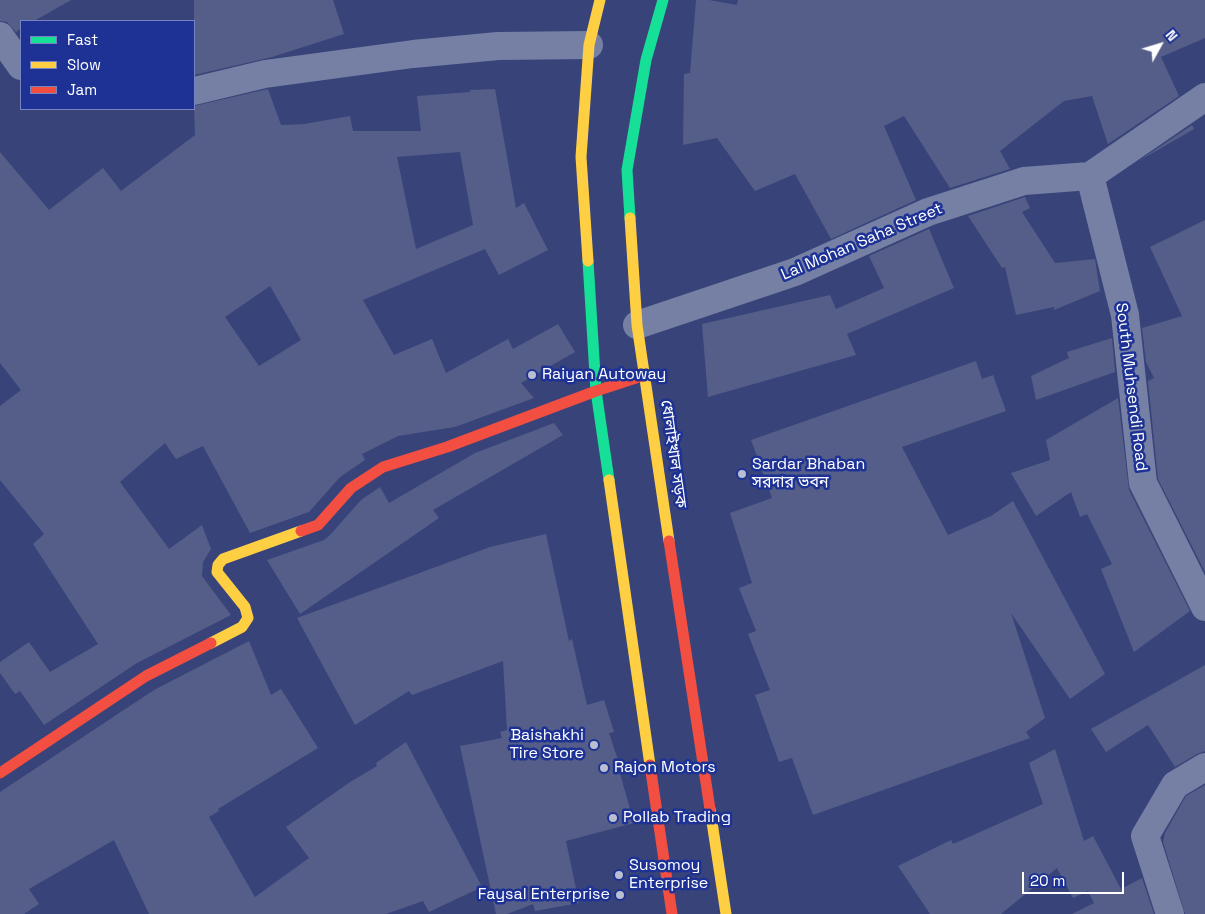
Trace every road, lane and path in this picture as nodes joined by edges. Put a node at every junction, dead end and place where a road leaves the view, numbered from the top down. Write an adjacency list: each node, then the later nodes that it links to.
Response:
1 (600, 0): 4 (main road)
2 (664, 0): 9 (main road, ধোলাইখাল সড়ক)
3 (0, 36): 5 (street)
4 (589, 45): 6 (street); 11 (main road)
5 (20, 65)
6 (195, 91)
7 (1205, 97): 8 (street)
8 (1090, 176): 9 (street, Lal Mohan Saha Street); 12 (street, South Muhsendi Road)
9 (637, 325): 10 (main road, ধোলাইখাল সড়ক)
10 (646, 375): 11 (main road); 16 (main road, ধোলাইখাল সড়ক)
11 (596, 391): 14 (main road); 15 (main road)
12 (1205, 607)
13 (1205, 767): 17 (street)
14 (0, 773)
15 (672, 914)
16 (726, 914)
17 (1170, 914)

